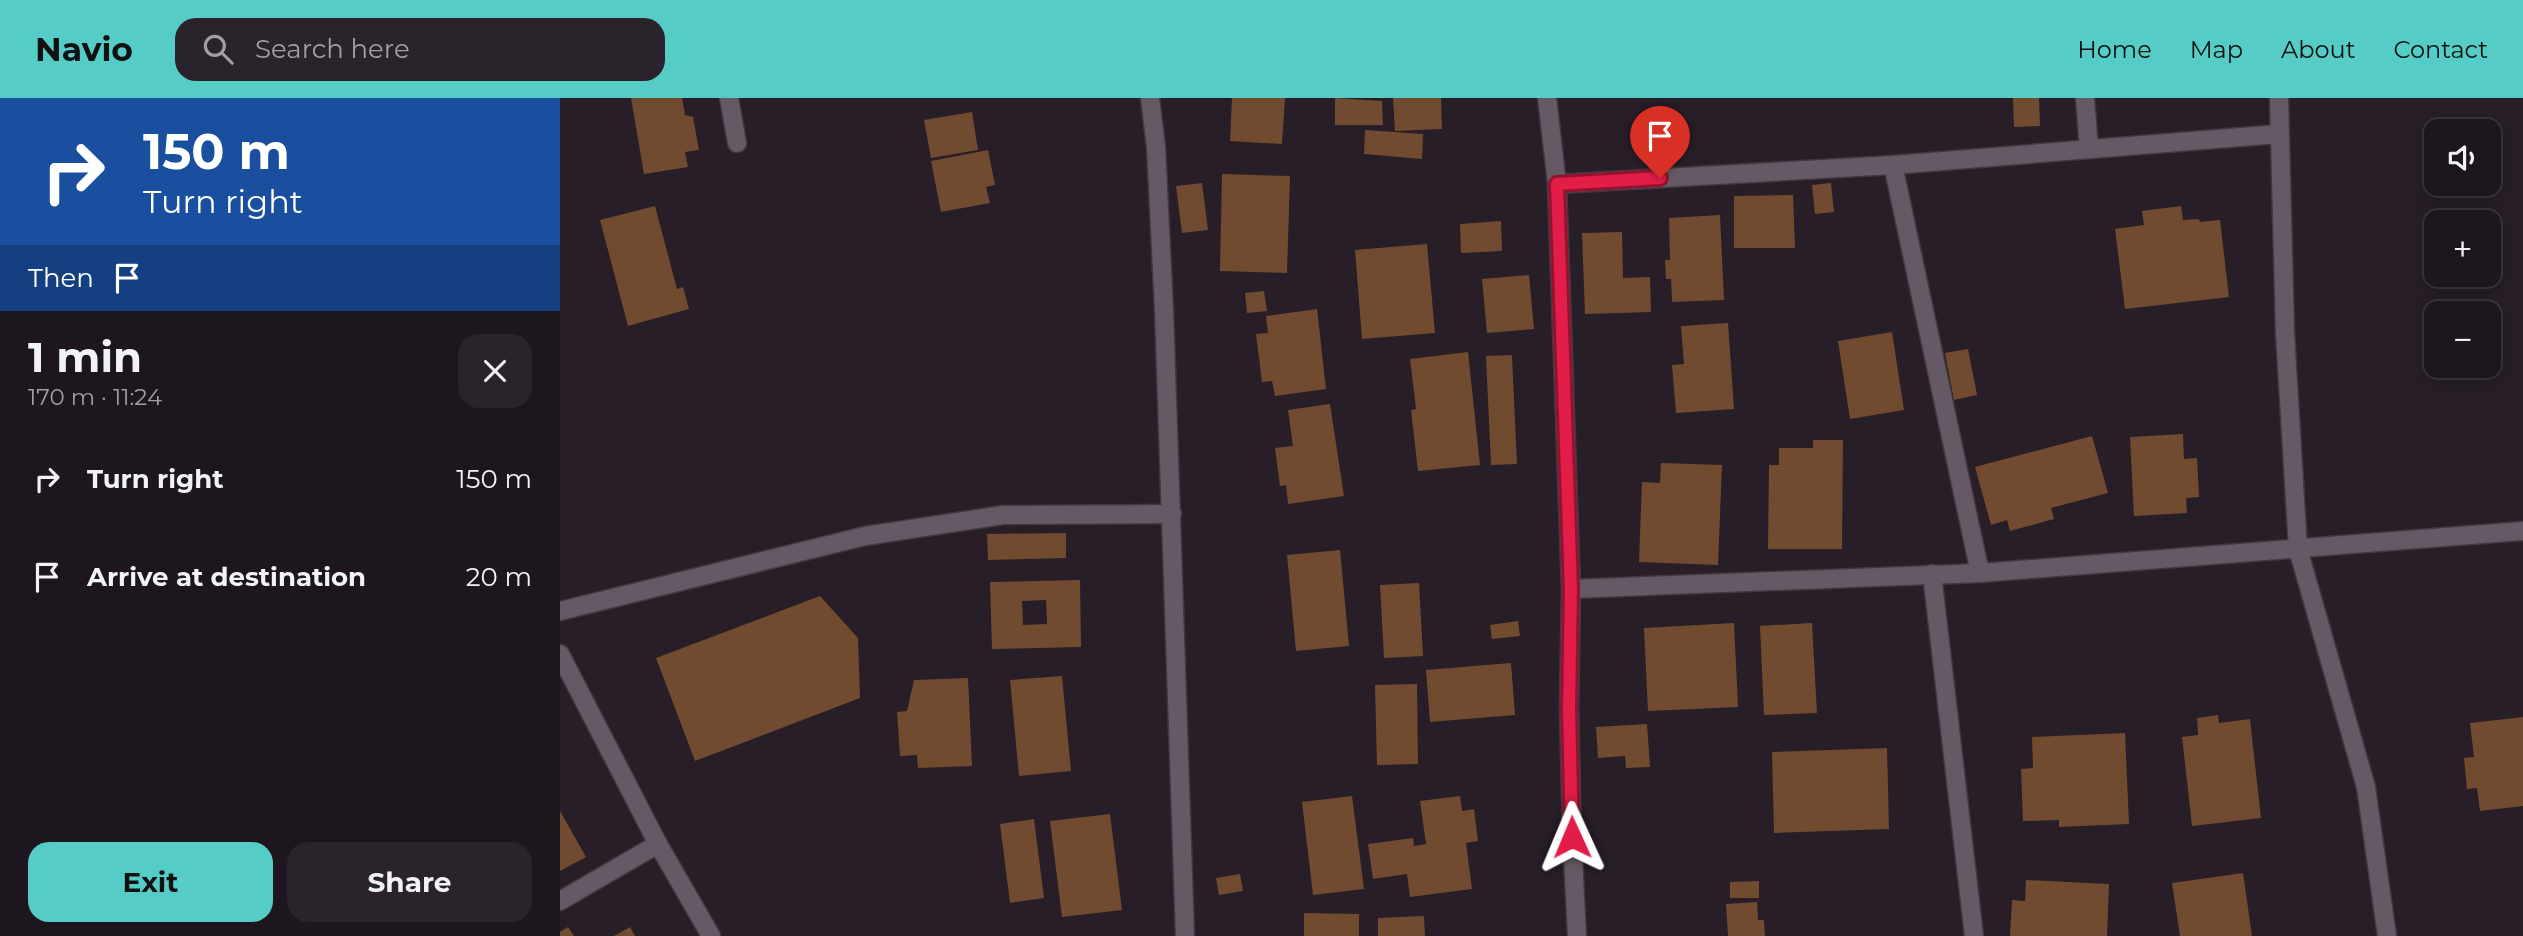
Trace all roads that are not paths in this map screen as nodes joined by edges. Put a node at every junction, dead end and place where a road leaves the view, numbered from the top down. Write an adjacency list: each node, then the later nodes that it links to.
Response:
1 (729, 98): 7 (street)
2 (1150, 98): 11 (street)
3 (1547, 98): 10 (street)
4 (2085, 98): 8 (street)
5 (2279, 98): 6 (street)
6 (2279, 134): 8 (street); 13 (street)
7 (737, 143)
8 (2089, 149): 9 (street)
9 (1893, 165): 10 (street); 14 (street)
10 (1557, 184): 16 (street)
11 (1171, 514): 17 (street); 22 (street)
12 (2523, 531): 13 (street)
13 (2298, 549): 14 (street); 25 (street)
14 (1980, 573): 15 (street)
15 (1932, 574): 16 (street); 24 (street)
16 (1571, 589): 23 (street)
17 (560, 611)
18 (560, 654): 19 (street)
19 (658, 844): 20 (street); 21 (street)
20 (560, 901)
21 (711, 936)
22 (1185, 936)
23 (1577, 936)
24 (1974, 936)
25 (2387, 936)

